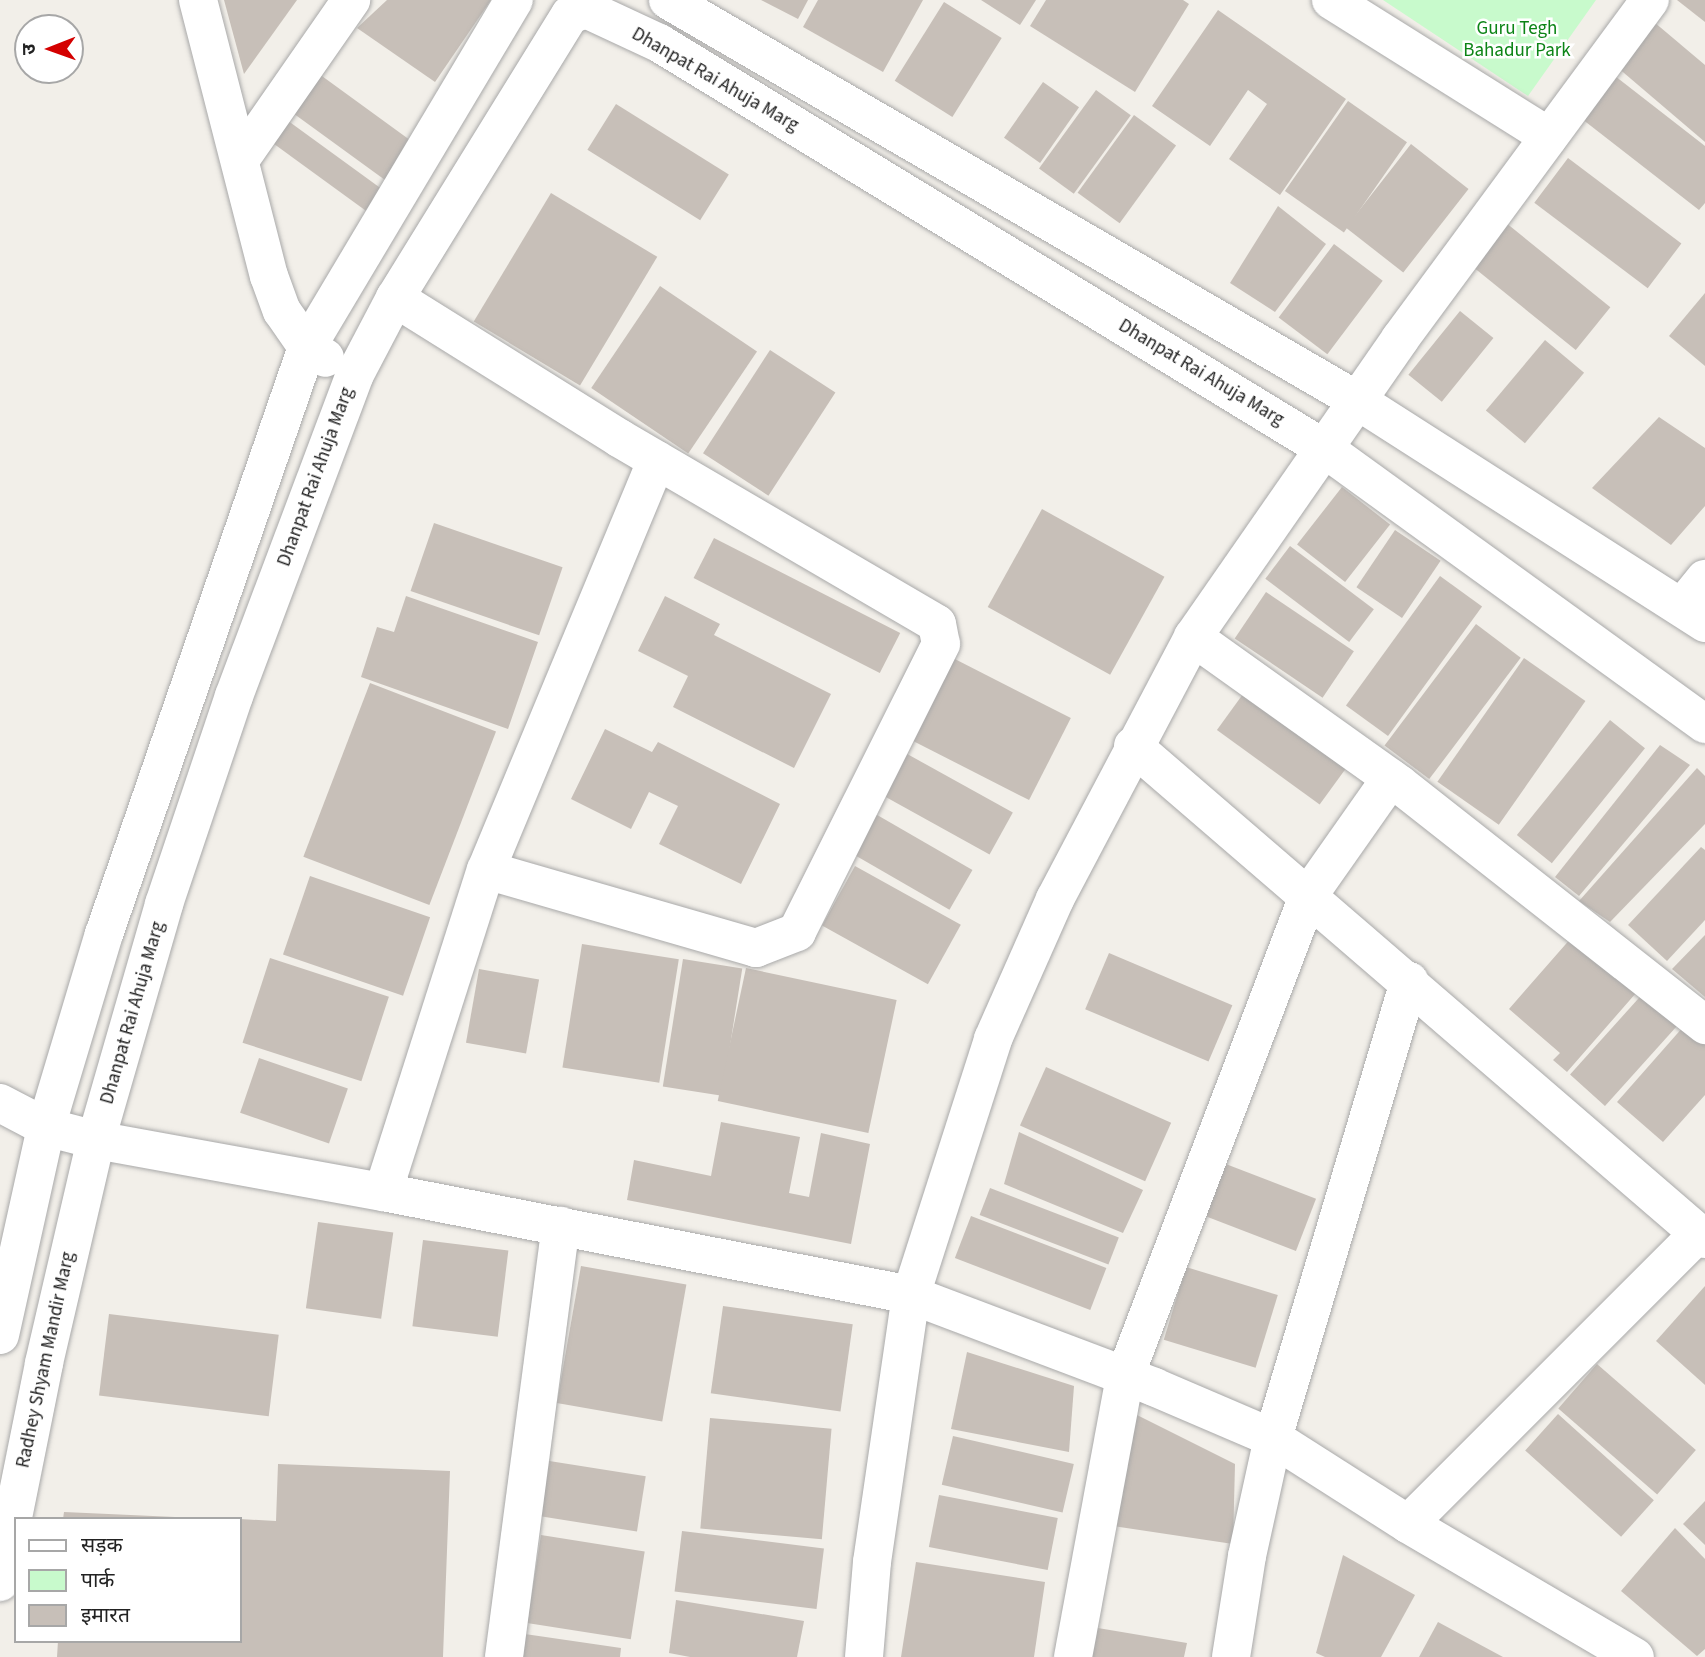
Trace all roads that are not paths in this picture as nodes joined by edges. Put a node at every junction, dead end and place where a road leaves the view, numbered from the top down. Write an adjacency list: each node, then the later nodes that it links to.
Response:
1 (198, 0): 9 (street)
2 (351, 0): 9 (street)
3 (514, 0): 11 (street)
4 (668, 0): 13 (street)
5 (1332, 0): 8 (street)
6 (1650, 0): 8 (street)
7 (585, 5): 10 (street, Dhanpat Rai Ahuja Marg); 14 (street, Dhanpat Rai Ahuja Marg)
8 (1549, 137): 13 (street)
9 (240, 160): 11 (street)
10 (396, 298): 12 (street, Dhanpat Rai Ahuja Marg); 15 (street)
11 (307, 348): 12 (street); 26 (street)
12 (354, 376): 27 (street, Dhanpat Rai Ahuja Marg)
13 (1359, 401): 14 (street); 16 (street)
14 (1325, 449): 17 (street); 18 (street, Dhanpat Rai Ahuja Marg)
15 (657, 460): 21 (street); 21 (street)
16 (1698, 603)
17 (1193, 637): 19 (street); 20 (street)
18 (1705, 724)
19 (1133, 746): 22 (street); 31 (street)
20 (1391, 778): 22 (street); 24 (street)
21 (486, 870): 28 (street)
22 (1308, 896): 23 (street); 33 (street)
23 (1409, 981): 30 (street); 34 (street)
24 (1705, 1025)
25 (0, 1103): 26 (street)
26 (46, 1127): 27 (street); 32 (street)
27 (96, 1140): 28 (street); 36 (street, Radhey Shyam Mandir Marg)
28 (383, 1192): 29 (street)
29 (561, 1226): 31 (street); 37 (street)
30 (1702, 1236): 35 (street)
31 (911, 1295): 33 (street); 38 (street)
32 (0, 1335)
33 (1125, 1376): 34 (street); 39 (street)
34 (1273, 1438): 35 (street); 40 (street)
35 (1408, 1524): 41 (street)
36 (0, 1582)
37 (504, 1657)
38 (864, 1657)
39 (1073, 1657)
40 (1231, 1657)
41 (1634, 1657)

